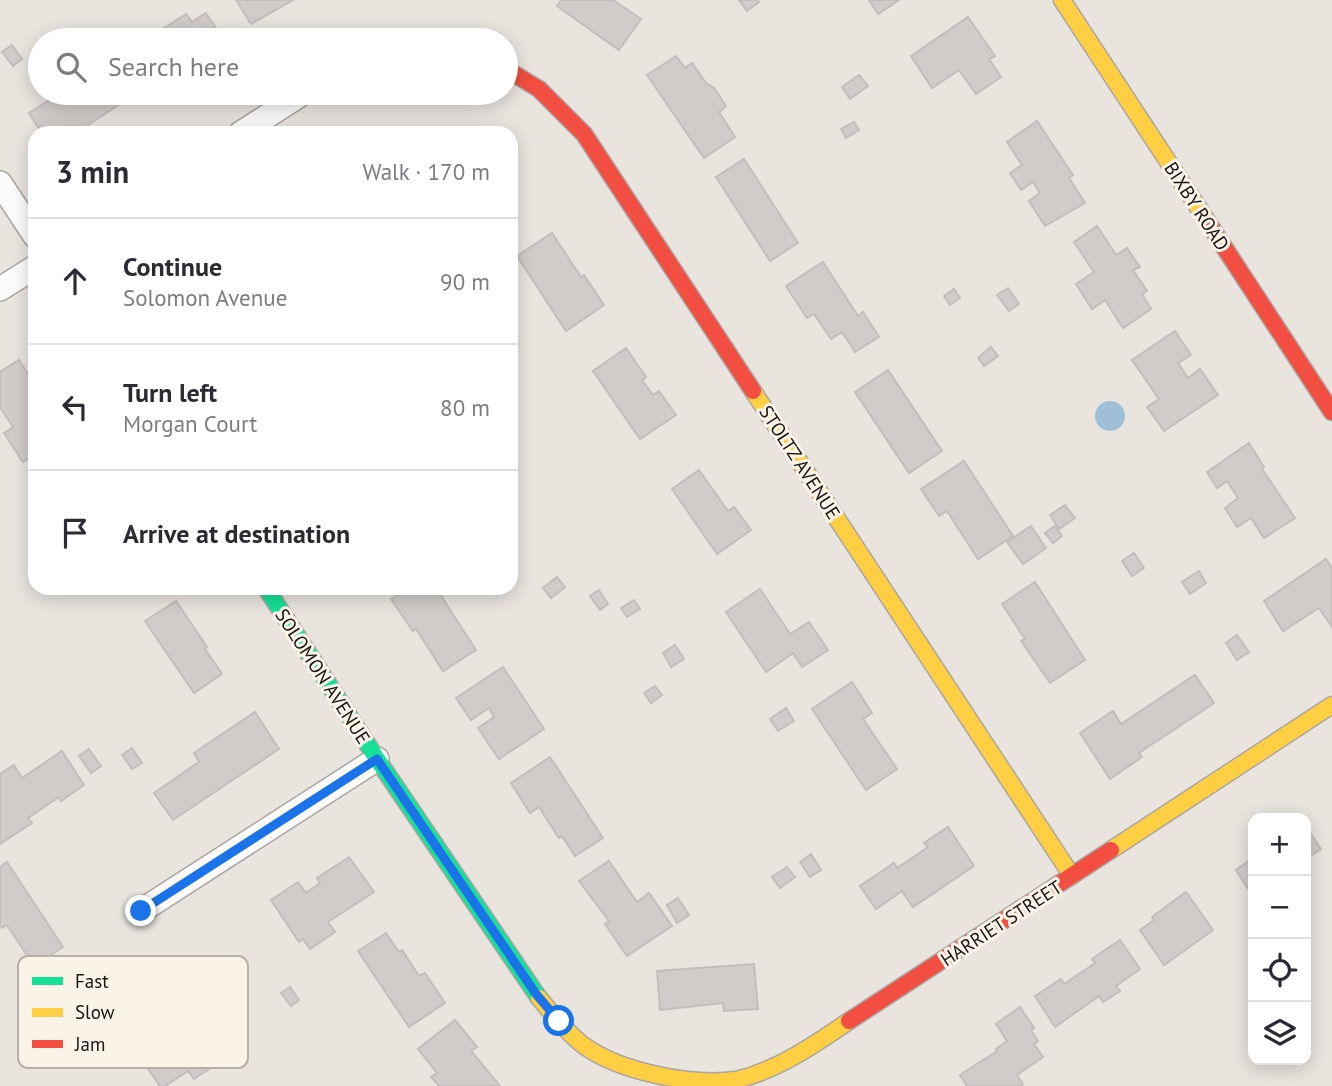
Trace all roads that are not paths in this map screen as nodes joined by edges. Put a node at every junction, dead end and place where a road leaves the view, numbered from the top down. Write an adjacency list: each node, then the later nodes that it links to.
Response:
1 (1062, 0): 9 (street, BIXBY ROAD)
2 (518, 76): 13 (street, STOLTZ AVENUE)
3 (284, 105): 4 (street)
4 (252, 126)
5 (0, 183): 6 (street)
6 (28, 225)
7 (28, 271): 8 (street)
8 (0, 289)
9 (1332, 412)
10 (271, 595): 12 (street, SOLOMON AVENUE)
11 (1332, 705): 13 (street, HARRIET STREET)
12 (377, 759): 14 (street); 15 (street, SOLOMON AVENUE)
13 (1072, 876): 15 (street, HARRIET STREET)
14 (141, 911)
15 (649, 1077)

